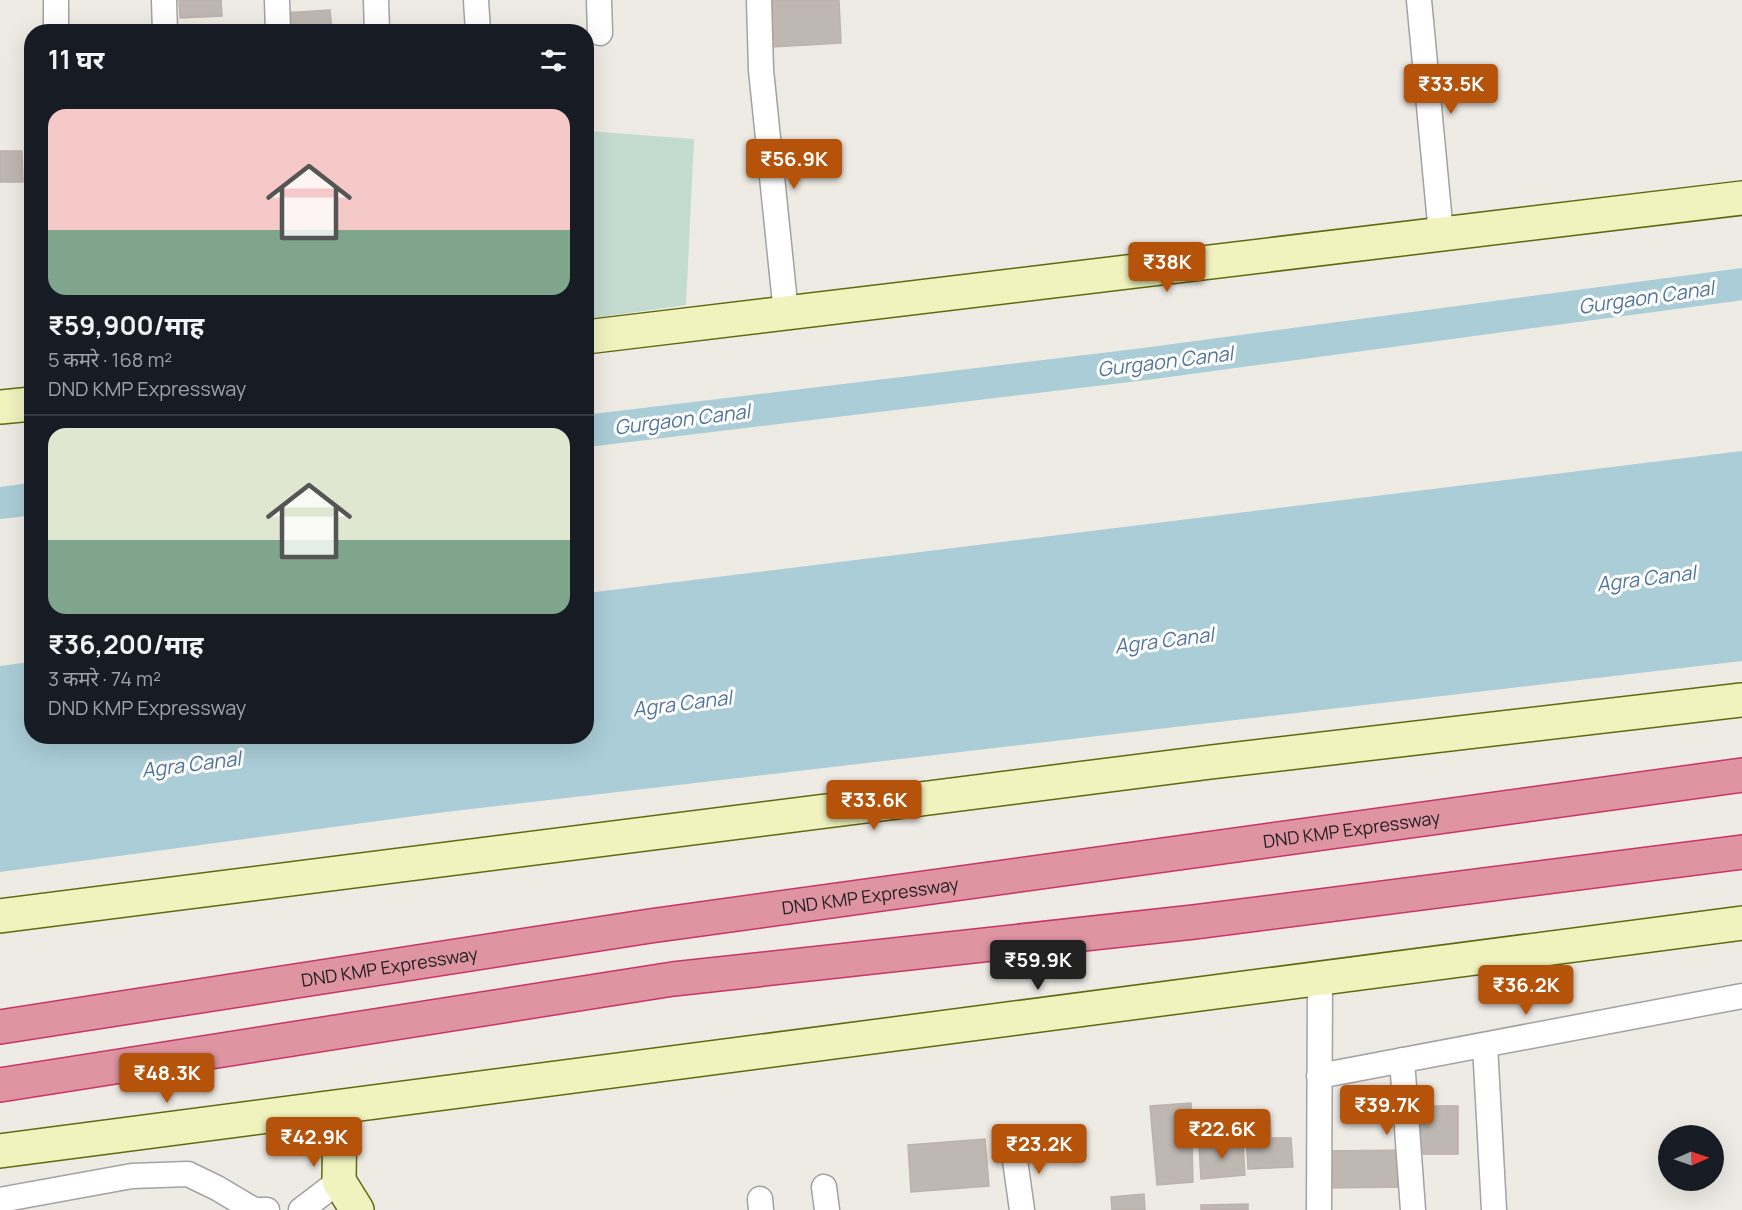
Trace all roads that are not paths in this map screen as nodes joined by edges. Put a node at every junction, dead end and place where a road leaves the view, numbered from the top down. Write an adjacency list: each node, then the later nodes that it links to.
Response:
1 (56, 0): 9 (street)
2 (164, 0): 10 (street)
3 (277, 0): 11 (street)
4 (376, 0): 12 (street)
5 (477, 0): 13 (street)
6 (599, 0): 14 (street)
7 (759, 0): 17 (street)
8 (1419, 0): 16 (street)
9 (56, 24)
10 (165, 24)
11 (278, 24)
12 (377, 24)
13 (478, 24)
14 (600, 33)
15 (1742, 198): 16 (street)
16 (1441, 234): 17 (street)
17 (786, 313): 18 (street)
18 (594, 336)
19 (24, 405): 20 (street)
20 (0, 407)
21 (1742, 700): 24 (street)
22 (1742, 775): 28 (highway, DND KMP Expressway)
23 (1742, 852): 32 (highway)
24 (0, 916)
25 (1742, 923): 26 (street)
26 (1320, 980): 31 (street); 33 (street)
27 (1742, 996): 29 (street)
28 (0, 1027)
29 (1485, 1045): 30 (street); 44 (street)
30 (1402, 1060): 31 (street); 43 (street)
31 (1319, 1076): 42 (street)
32 (0, 1085)
33 (340, 1108): 35 (street); 36 (street)
34 (1013, 1146): 41 (street)
35 (0, 1151)
36 (339, 1181): 39 (street); 40 (street)
37 (0, 1200): 38 (street)
38 (267, 1210)
39 (301, 1210)
40 (357, 1210)
41 (1022, 1210)
42 (1320, 1210)
43 (1413, 1210)
44 (1494, 1210)

